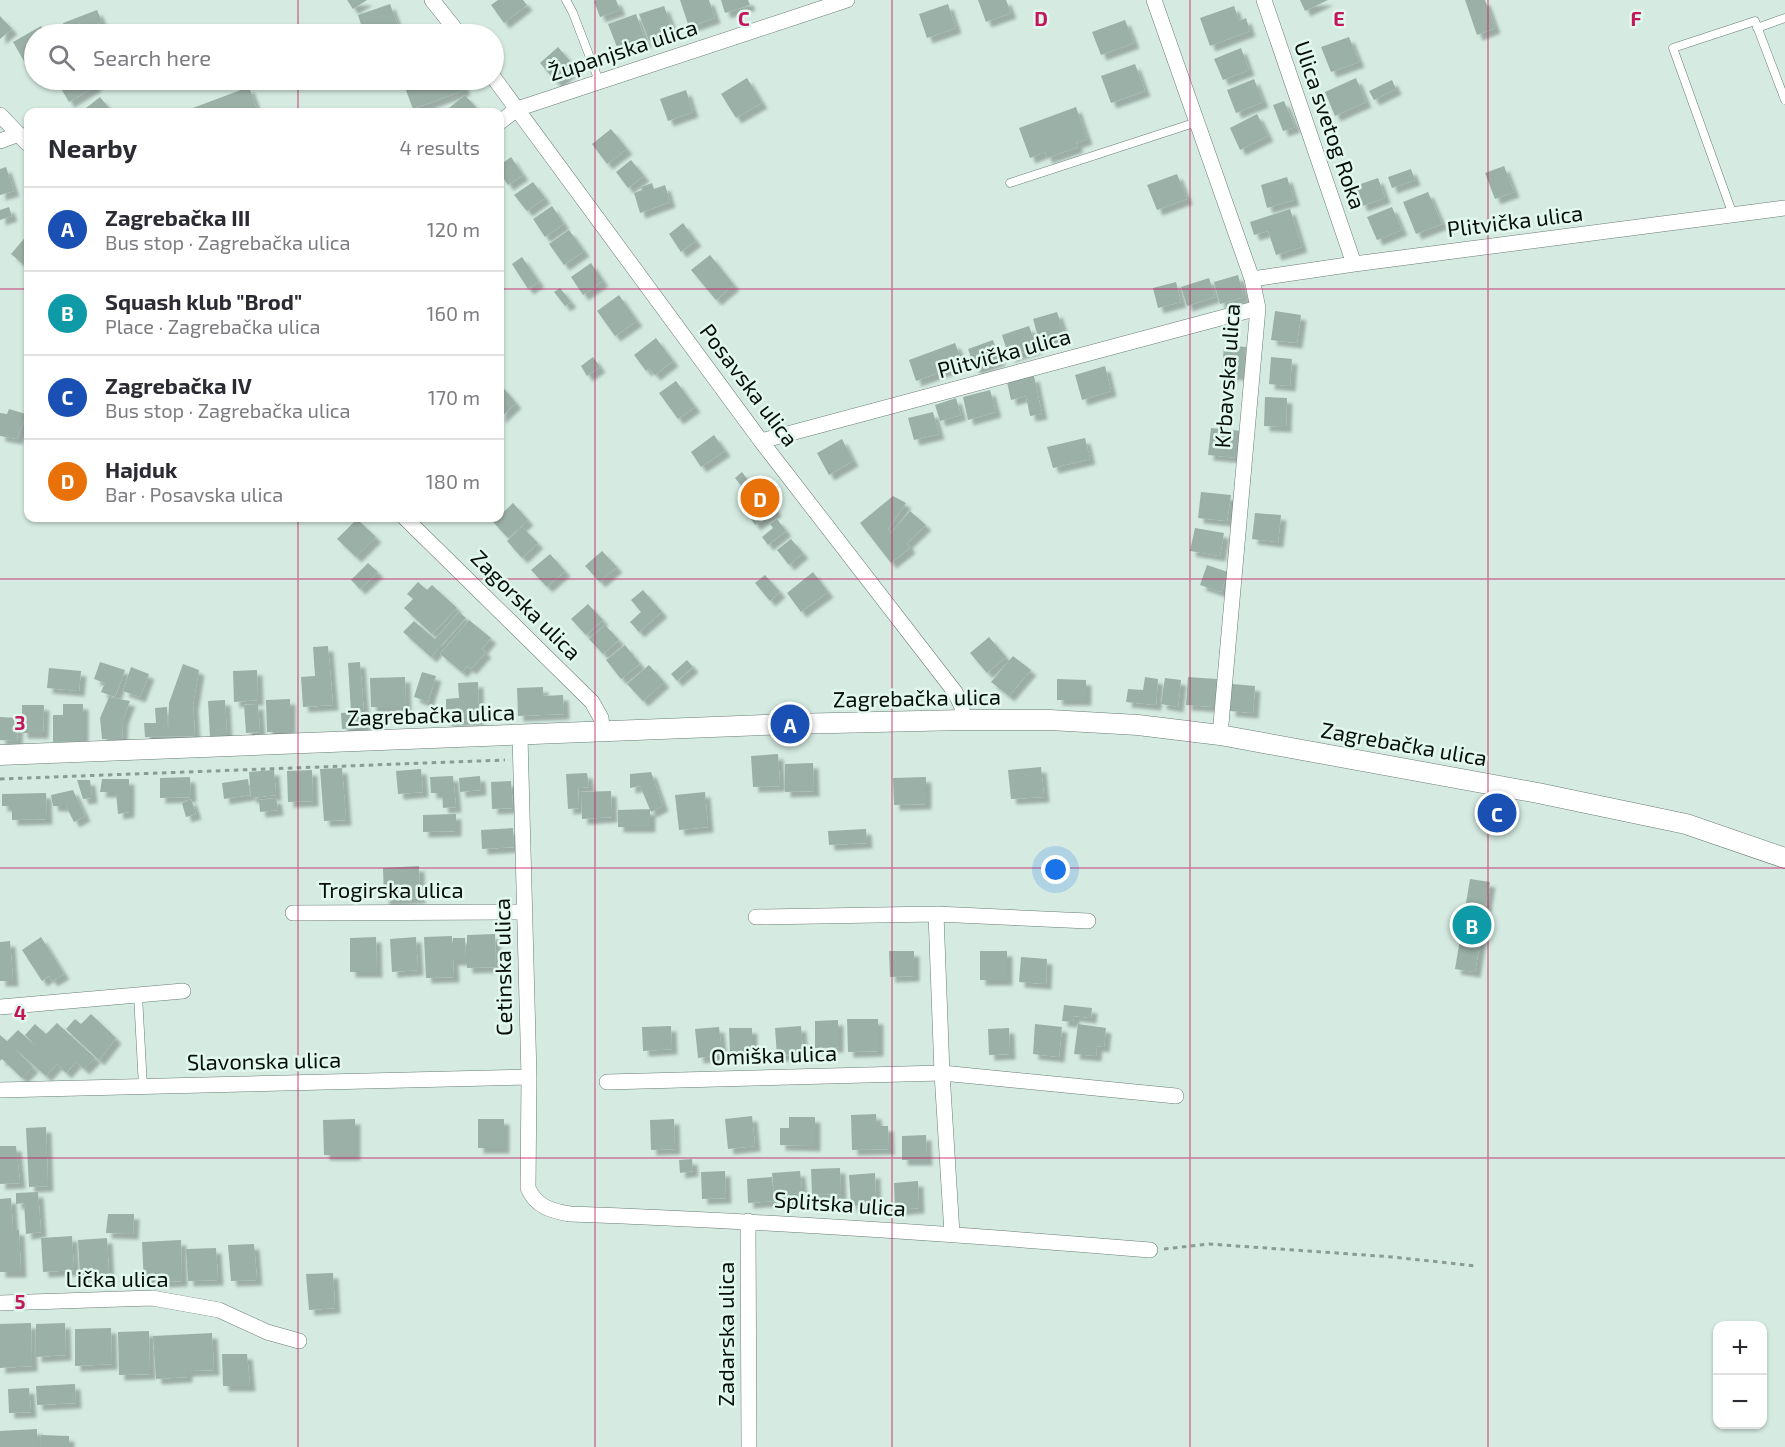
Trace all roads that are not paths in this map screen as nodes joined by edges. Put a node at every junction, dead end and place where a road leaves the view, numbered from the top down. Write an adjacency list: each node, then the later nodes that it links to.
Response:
1 (432, 0): 7 (street)
2 (566, 0): 9 (lane)
3 (847, 0): 9 (street, Županjska ulica)
4 (1154, 0): 15 (street, Krbavska ulica)
5 (1264, 0): 21 (street, Ulica svetog Roka)
6 (1785, 18): 8 (lane)
7 (451, 24)
8 (1757, 28): 11 (lane); 20 (lane)
9 (599, 81): 12 (street, Županjska ulica)
10 (503, 90): 12 (street, Posavska ulica)
11 (1785, 100)
12 (517, 109): 14 (street, Županjska ulica); 24 (street, Posavska ulica)
13 (0, 115): 16 (street)
14 (504, 120)
15 (1197, 122): 18 (lane); 22 (street, Krbavska ulica)
16 (24, 139): 17 (street)
17 (0, 141)
18 (1010, 183)
19 (1785, 208): 20 (street, Plitvička ulica)
20 (1734, 215): 21 (street, Plitvička ulica)
21 (1354, 264): 22 (street, Plitvička ulica)
22 (1252, 279): 23 (street, Krbavska ulica)
23 (1258, 308): 24 (street, Plitvička ulica); 28 (street, Krbavska ulica)
24 (761, 441): 26 (street, Posavska ulica)
25 (409, 522): 27 (street, Zagorska ulica)
26 (963, 720): 27 (main road, Zagrebačka ulica); 28 (main road, Zagrebačka ulica)
27 (603, 733): 29 (main road, Zagrebačka ulica)
28 (1220, 735): 31 (main road, Zagrebačka ulica)
29 (520, 736): 30 (main road, Zagrebačka ulica); 32 (street, Cetinska ulica)
30 (0, 755)
31 (1785, 858)
32 (525, 912): 33 (street, Trogirska ulica); 41 (street, Cetinska ulica)
33 (293, 913)
34 (936, 914): 35 (street); 36 (street); 40 (street)
35 (756, 917)
36 (1088, 921)
37 (183, 991): 38 (street)
38 (138, 995): 39 (street); 43 (lane)
39 (0, 1007)
40 (942, 1073): 42 (street, Omiška ulica); 45 (street, Omiška ulica); 48 (street)
41 (529, 1077): 43 (street, Slavonska ulica); 46 (street, Cetinska ulica)
42 (607, 1082)
43 (143, 1087): 44 (street, Slavonska ulica)
44 (0, 1090)
45 (1176, 1096)
46 (532, 1197): 47 (street, Splitska ulica)
47 (748, 1221): 48 (street, Splitska ulica); 52 (street, Zadarska ulica)
48 (952, 1234): 49 (street, Splitska ulica)
49 (1150, 1250)
50 (0, 1303): 51 (street, Lička ulica)
51 (299, 1341)
52 (749, 1447)

